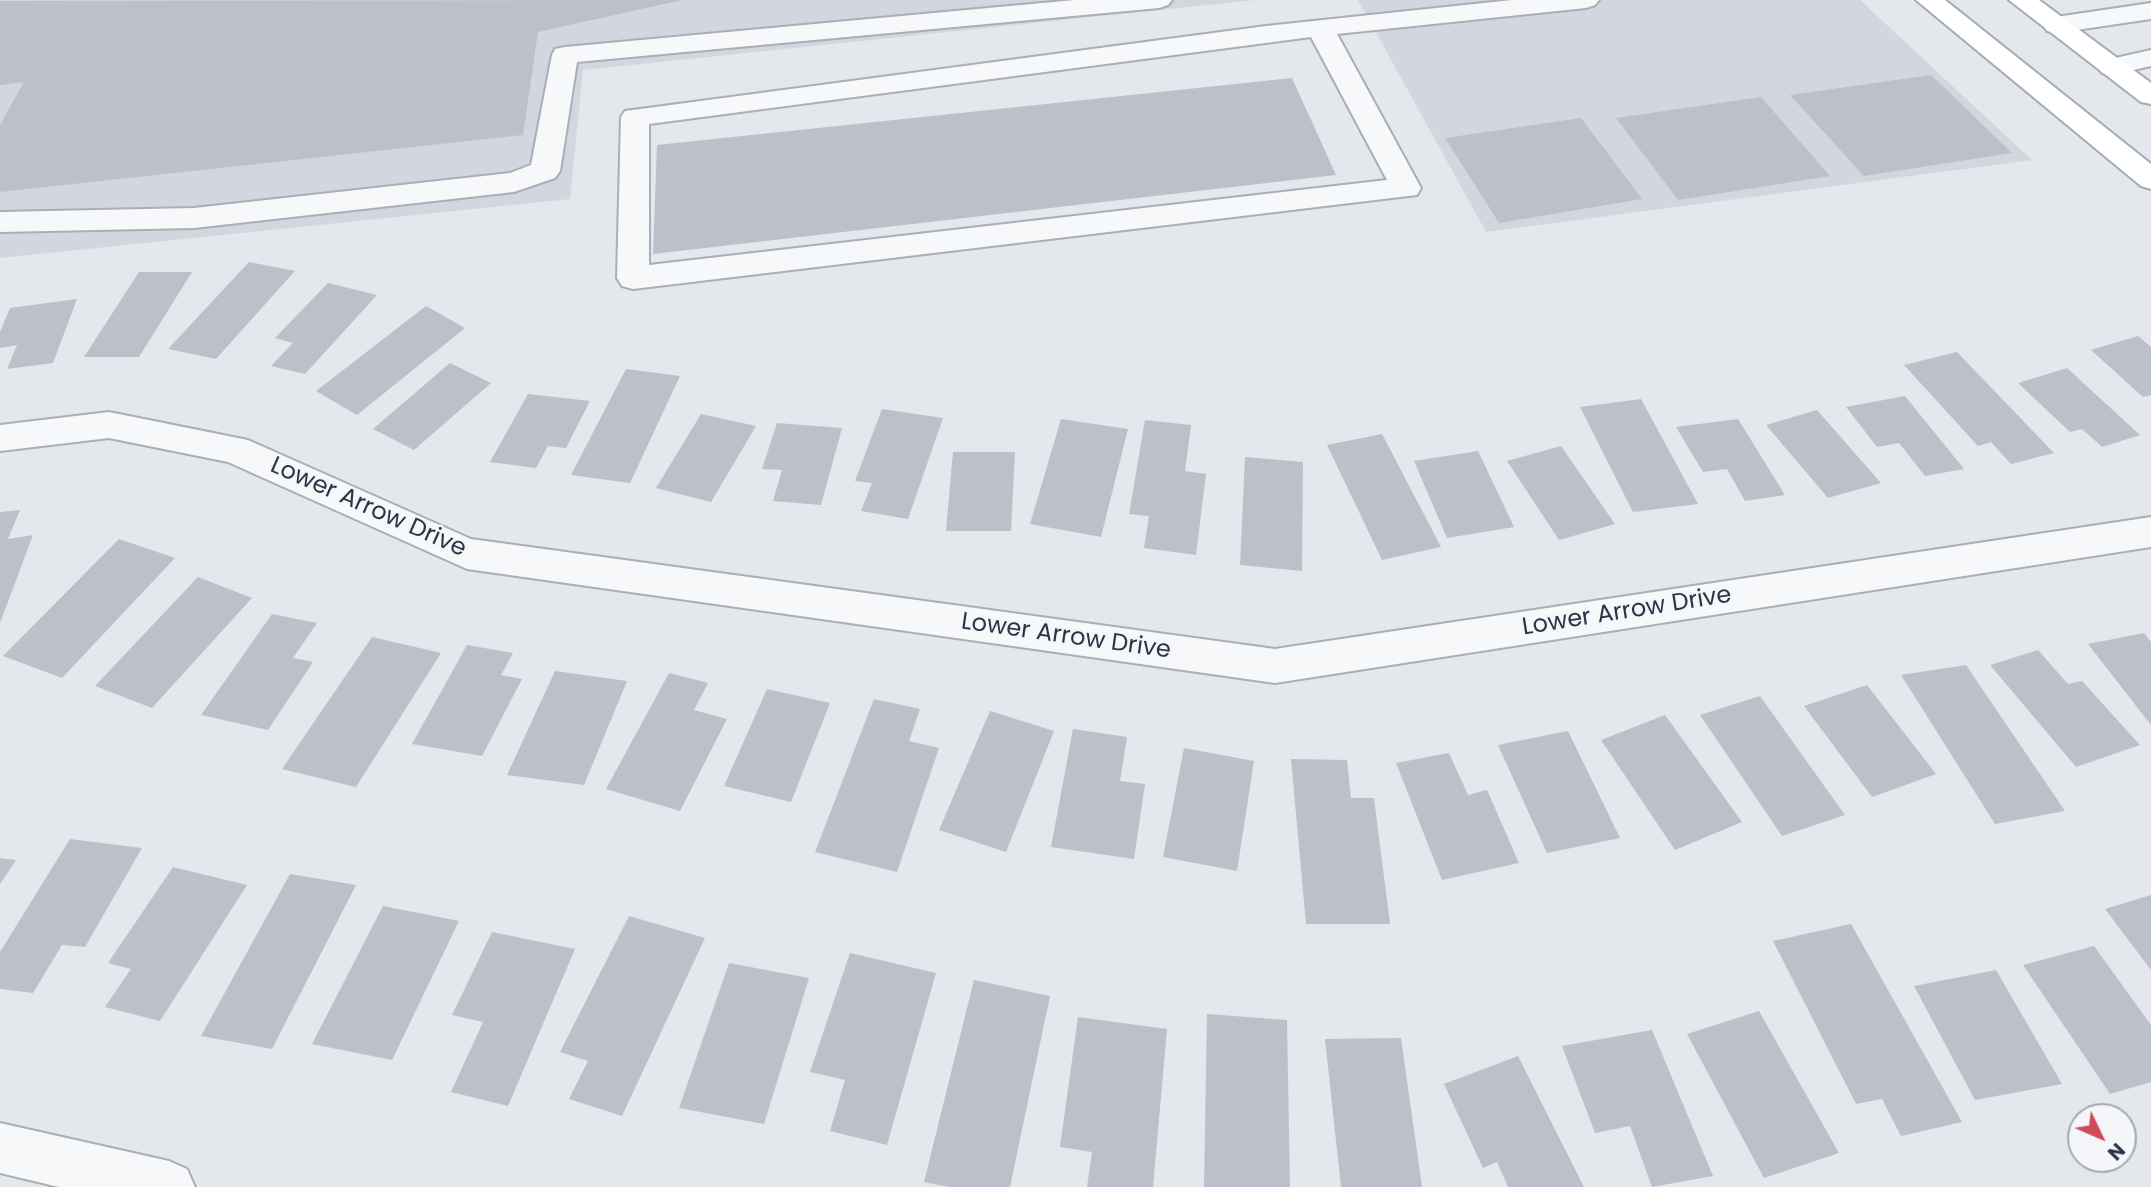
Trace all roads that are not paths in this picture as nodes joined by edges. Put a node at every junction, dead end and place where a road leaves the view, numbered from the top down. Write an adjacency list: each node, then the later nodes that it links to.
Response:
1 (1159, 0): 12 (street)
2 (1586, 0): 7 (street)
3 (1929, 0): 11 (main road)
4 (2022, 0): 6 (main road)
5 (2151, 11): 6 (street)
6 (2056, 25): 9 (main road)
7 (1320, 28): 7 (street)
8 (2151, 58): 9 (street)
9 (2112, 67): 10 (main road)
10 (2151, 96)
11 (2151, 179)
12 (0, 222)
13 (0, 438): 14 (street, Lower Arrow Drive)
14 (2151, 532)
15 (0, 1148): 16 (street)
16 (169, 1187)

